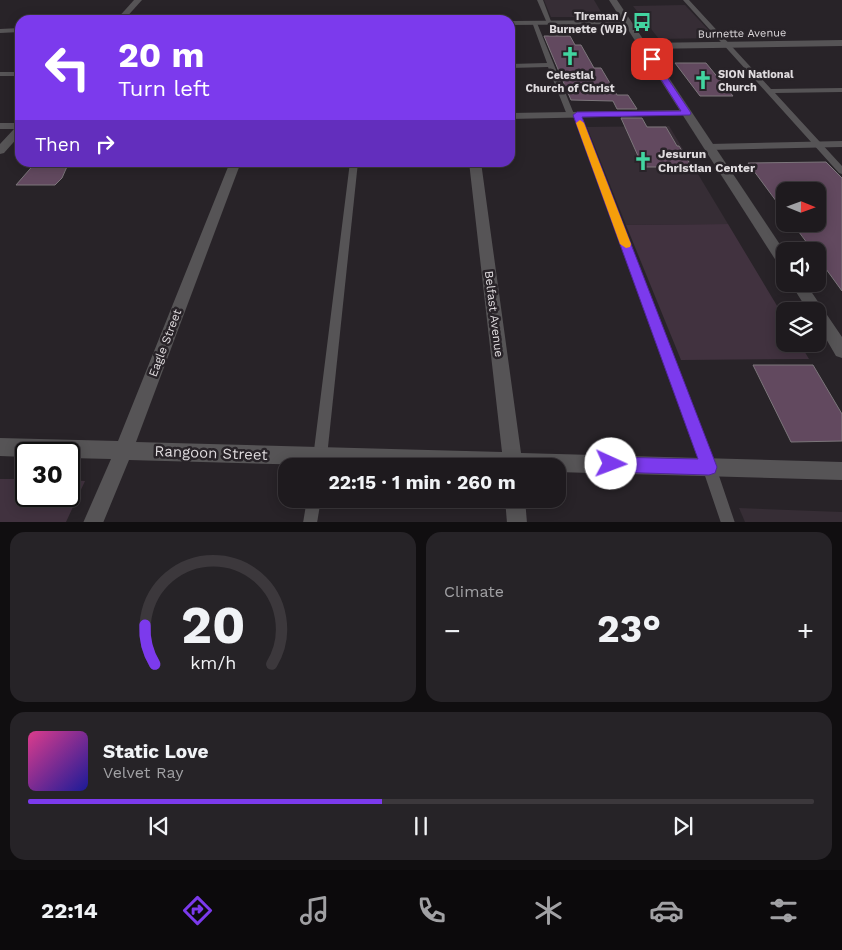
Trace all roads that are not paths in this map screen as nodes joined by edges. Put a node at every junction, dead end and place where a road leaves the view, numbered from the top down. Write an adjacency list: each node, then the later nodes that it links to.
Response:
1 (138, 0): 5 (street)
2 (540, 0): 9 (lane)
3 (612, 0): 6 (street)
4 (686, 0): 13 (lane)
5 (124, 15)
6 (627, 22): 9 (street); 14 (street)
7 (515, 23): 8 (street)
8 (534, 23): 9 (street); 15 (lane)
9 (550, 23)
10 (15, 30): 11 (street)
11 (0, 31)
12 (842, 43): 13 (street, Burnette Avenue)
13 (727, 45): 14 (street, Burnette Avenue); 20 (lane)
14 (643, 46): 21 (street)
15 (551, 65): 16 (lane); 22 (lane)
16 (515, 66)
17 (0, 74): 18 (lane)
18 (15, 74)
19 (842, 90): 20 (lane)
20 (770, 91): 28 (lane)
21 (687, 113): 22 (street); 29 (street)
22 (574, 115): 23 (street); 44 (lane)
23 (515, 116)
24 (0, 126): 25 (street)
25 (15, 128)
26 (15, 134): 30 (street)
27 (842, 144): 28 (street)
28 (819, 145): 29 (street); 34 (lane)
29 (709, 147): 35 (street)
30 (0, 151)
31 (234, 167): 39 (street, Eagle Street)
32 (353, 167): 40 (lane)
33 (476, 167): 41 (street, Belfast Avenue)
34 (842, 171)
35 (776, 249)
36 (826, 326): 37 (street)
37 (842, 351)
38 (0, 447): 39 (street, Rangoon Street)
39 (124, 450): 42 (street, Rangoon Street); 48 (street, Eagle Street)
40 (320, 458)
41 (511, 458)
42 (278, 459)
43 (566, 465): 44 (street, Rangoon Street)
44 (709, 467): 45 (street, Rangoon Street); 51 (lane)
45 (842, 471)
46 (312, 508): 49 (lane)
47 (516, 508): 50 (street)
48 (93, 522)
49 (310, 522)
50 (518, 522)
51 (728, 522)

